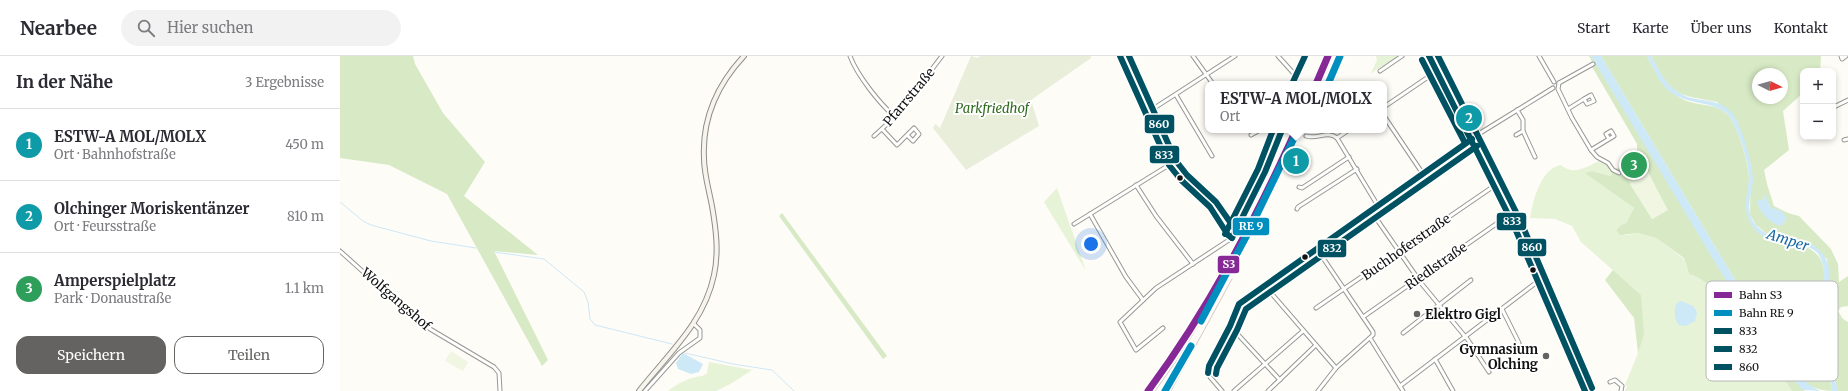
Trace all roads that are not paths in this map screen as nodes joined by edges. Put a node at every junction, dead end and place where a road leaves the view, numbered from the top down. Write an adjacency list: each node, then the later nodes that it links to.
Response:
1 (744, 56): 80 (main road)
2 (850, 56): 33 (street)
3 (942, 56): 33 (street, Pfarrstraße)
4 (1120, 56): 32 (street)
5 (1193, 56): 17 (street)
6 (1235, 56): 17 (street)
7 (1278, 56): 18 (street)
8 (1305, 56): 18 (street)
9 (1402, 56): 15 (street)
10 (1429, 56): 16 (main road)
11 (1539, 56): 21 (street)
12 (1841, 56): 13 (street)
13 (1846, 56)
14 (1593, 64): 22 (street)
15 (1380, 71)
16 (1437, 71): 28 (street); 46 (main road)
17 (1207, 75): 19 (street); 25 (street)
18 (1296, 76): 20 (street)
19 (1211, 81)
20 (1294, 81)
21 (1554, 82): 22 (street); 23 (street)
22 (1559, 83): 24 (street)
23 (1553, 88): 24 (street); 31 (street)
24 (1558, 89): 30 (street)
25 (1176, 96): 32 (street); 49 (street)
26 (1584, 99): 30 (street)
27 (1848, 100): 29 (street)
28 (1387, 105)
29 (1836, 106)
30 (1568, 109): 48 (street)
31 (1517, 110): 36 (street); 46 (street)
32 (1145, 114): 52 (street)
33 (895, 117): 35 (street, Pfarrstraße)
34 (1387, 120): 54 (street)
35 (882, 129): 40 (street); 43 (street, Pfarrstraße)
36 (1523, 131): 42 (street); 51 (street)
37 (1255, 133): 41 (street)
38 (1281, 133): 65 (street)
39 (1344, 133): 45 (street)
40 (907, 135)
41 (1251, 135)
42 (1516, 135)
43 (874, 136)
44 (1306, 136): 45 (street)
45 (1337, 138): 50 (street)
46 (1472, 139): 54 (street); 57 (main road)
47 (1609, 139): 48 (street)
48 (1591, 150): 55 (street)
49 (1212, 156)
50 (1349, 157): 53 (street); 58 (street)
51 (1535, 157)
52 (1169, 164): 56 (street); 65 (street)
53 (1356, 169): 59 (street); 60 (street)
54 (1423, 174): 59 (street)
55 (1619, 174)
56 (1136, 184): 62 (street); 69 (street)
57 (1494, 186): 63 (main road); 68 (street, Buchhoferstraße)
58 (1299, 187)
59 (1378, 206): 61 (street)
60 (1297, 209)
61 (1371, 211): 66 (street); 68 (street)
62 (1090, 214): 64 (street); 75 (street)
63 (1509, 215): 70 (street, Riedlstraße); 72 (main road)
64 (1074, 224)
65 (1232, 238): 69 (street)
66 (1317, 249): 73 (street); 74 (street)
67 (340, 251): 96 (street, Wolfgangshof)
68 (1399, 251): 70 (street); 74 (street, Buchhoferstraße)
69 (1193, 264): 75 (street)
70 (1418, 278): 76 (street); 79 (street, Riedlstraße)
71 (1471, 280): 76 (street)
72 (1537, 282): 78 (street); 105 (main road)
73 (1265, 286): 81 (street); 83 (street)
74 (1345, 289): 77 (street, Buchhoferstraße); 79 (street)
75 (1143, 300): 82 (street)
76 (1438, 306): 84 (street); 86 (street)
77 (1316, 308)
78 (1502, 309): 86 (street); 87 (street)
79 (1363, 317): 85 (street)
80 (694, 324): 97 (main road); 98 (street)
81 (1230, 326): 90 (street); 99 (street)
82 (1163, 328)
83 (1303, 332): 88 (street); 90 (street)
84 (1403, 332)
85 (1371, 336): 91 (street); 95 (street)
86 (1465, 336): 89 (street); 92 (street)
87 (1519, 343)
88 (1316, 345): 91 (street); 93 (street)
89 (1435, 359): 95 (street); 104 (street)
90 (1265, 364): 93 (street); 100 (street)
91 (1336, 368): 102 (street)
92 (1489, 372)
93 (1280, 380): 101 (street)
94 (1610, 382): 106 (street)
95 (1400, 386): 103 (street)
96 (500, 391)
97 (639, 391)
98 (645, 391)
99 (1222, 391)
100 (1234, 391)
101 (1268, 391)
102 (1318, 391)
103 (1403, 391)
104 (1452, 391)
105 (1585, 391)
106 (1621, 391)

